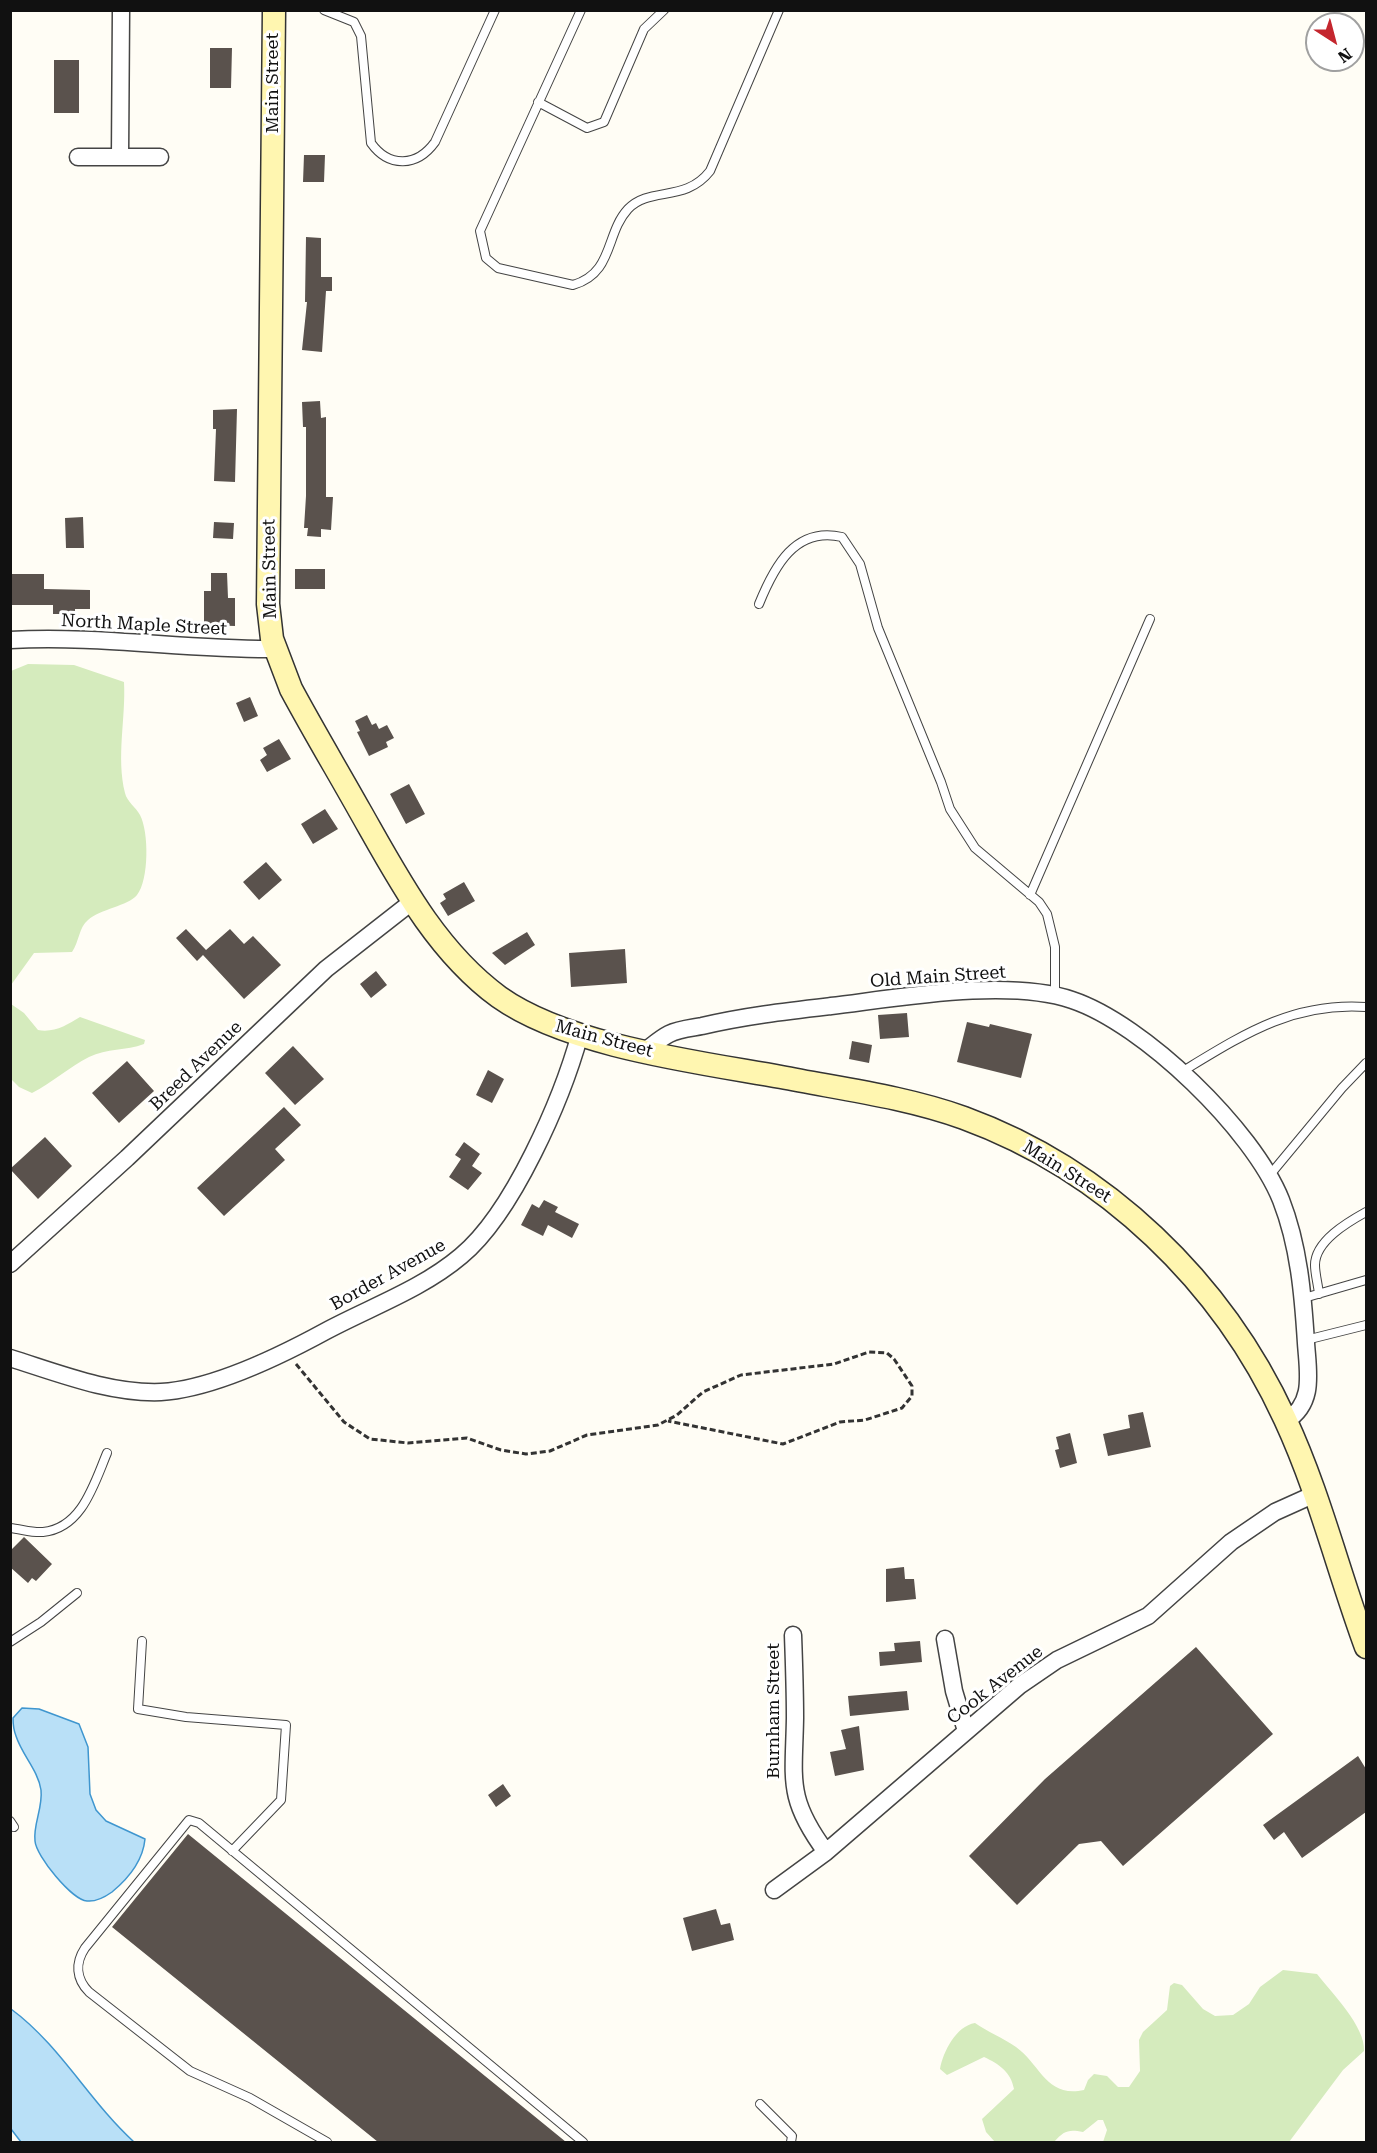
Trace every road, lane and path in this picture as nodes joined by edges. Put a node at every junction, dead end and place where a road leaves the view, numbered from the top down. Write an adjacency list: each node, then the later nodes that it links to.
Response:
1 (121, 10): 10 (street)
2 (274, 10): 15 (main road, Main Street)
3 (324, 10): 4 (lane)
4 (495, 10)
5 (581, 10): 8 (lane)
6 (664, 10): 8 (lane)
7 (779, 10): 8 (lane)
8 (538, 102)
9 (78, 157): 10 (street)
10 (120, 157): 11 (street)
11 (160, 157)
12 (759, 604): 16 (lane)
13 (1150, 619): 16 (lane)
14 (10, 640): 15 (street, North Maple Street)
15 (275, 649): 17 (main road, Main Street)
16 (1030, 895): 18 (lane)
17 (412, 901): 20 (main road, Main Street); 26 (street, Breed Avenue)
18 (1055, 996): 21 (street, Old Main Street); 23 (street, Old Main Street)
19 (1366, 1007): 23 (lane)
20 (580, 1034): 21 (main road, Main Street); 31 (street, Border Avenue)
21 (645, 1051): 34 (main road, Main Street)
22 (1366, 1063): 24 (lane)
23 (1184, 1071): 24 (street, Old Main Street)
24 (1269, 1177): 28 (street, Old Main Street)
25 (1366, 1212): 28 (lane)
26 (10, 1264)
27 (1366, 1280): 28 (lane)
28 (1312, 1296): 30 (street, Old Main Street)
29 (1366, 1325): 30 (lane)
30 (1306, 1340): 34 (street, Old Main Street)
31 (287, 1352): 32 (street, Border Avenue); 33 (path)
32 (10, 1358)
33 (668, 1421): 33 (path)
34 (1286, 1421): 36 (main road, Main Street)
35 (107, 1453): 37 (lane)
36 (1315, 1494): 43 (main road, Main Street); 44 (street, Cook Avenue)
37 (10, 1528)
38 (77, 1593): 42 (lane)
39 (793, 1635): 46 (street, Burnham Street)
40 (945, 1639): 44 (street)
41 (142, 1641): 45 (lane)
42 (10, 1642)
43 (1366, 1647)
44 (966, 1731): 46 (street, Cook Avenue)
45 (232, 1851): 49 (lane); 50 (lane)
46 (826, 1852): 47 (street, Cook Avenue)
47 (774, 1890)
48 (760, 2104): 51 (lane)
49 (327, 2142)
50 (583, 2142)
51 (791, 2142)

